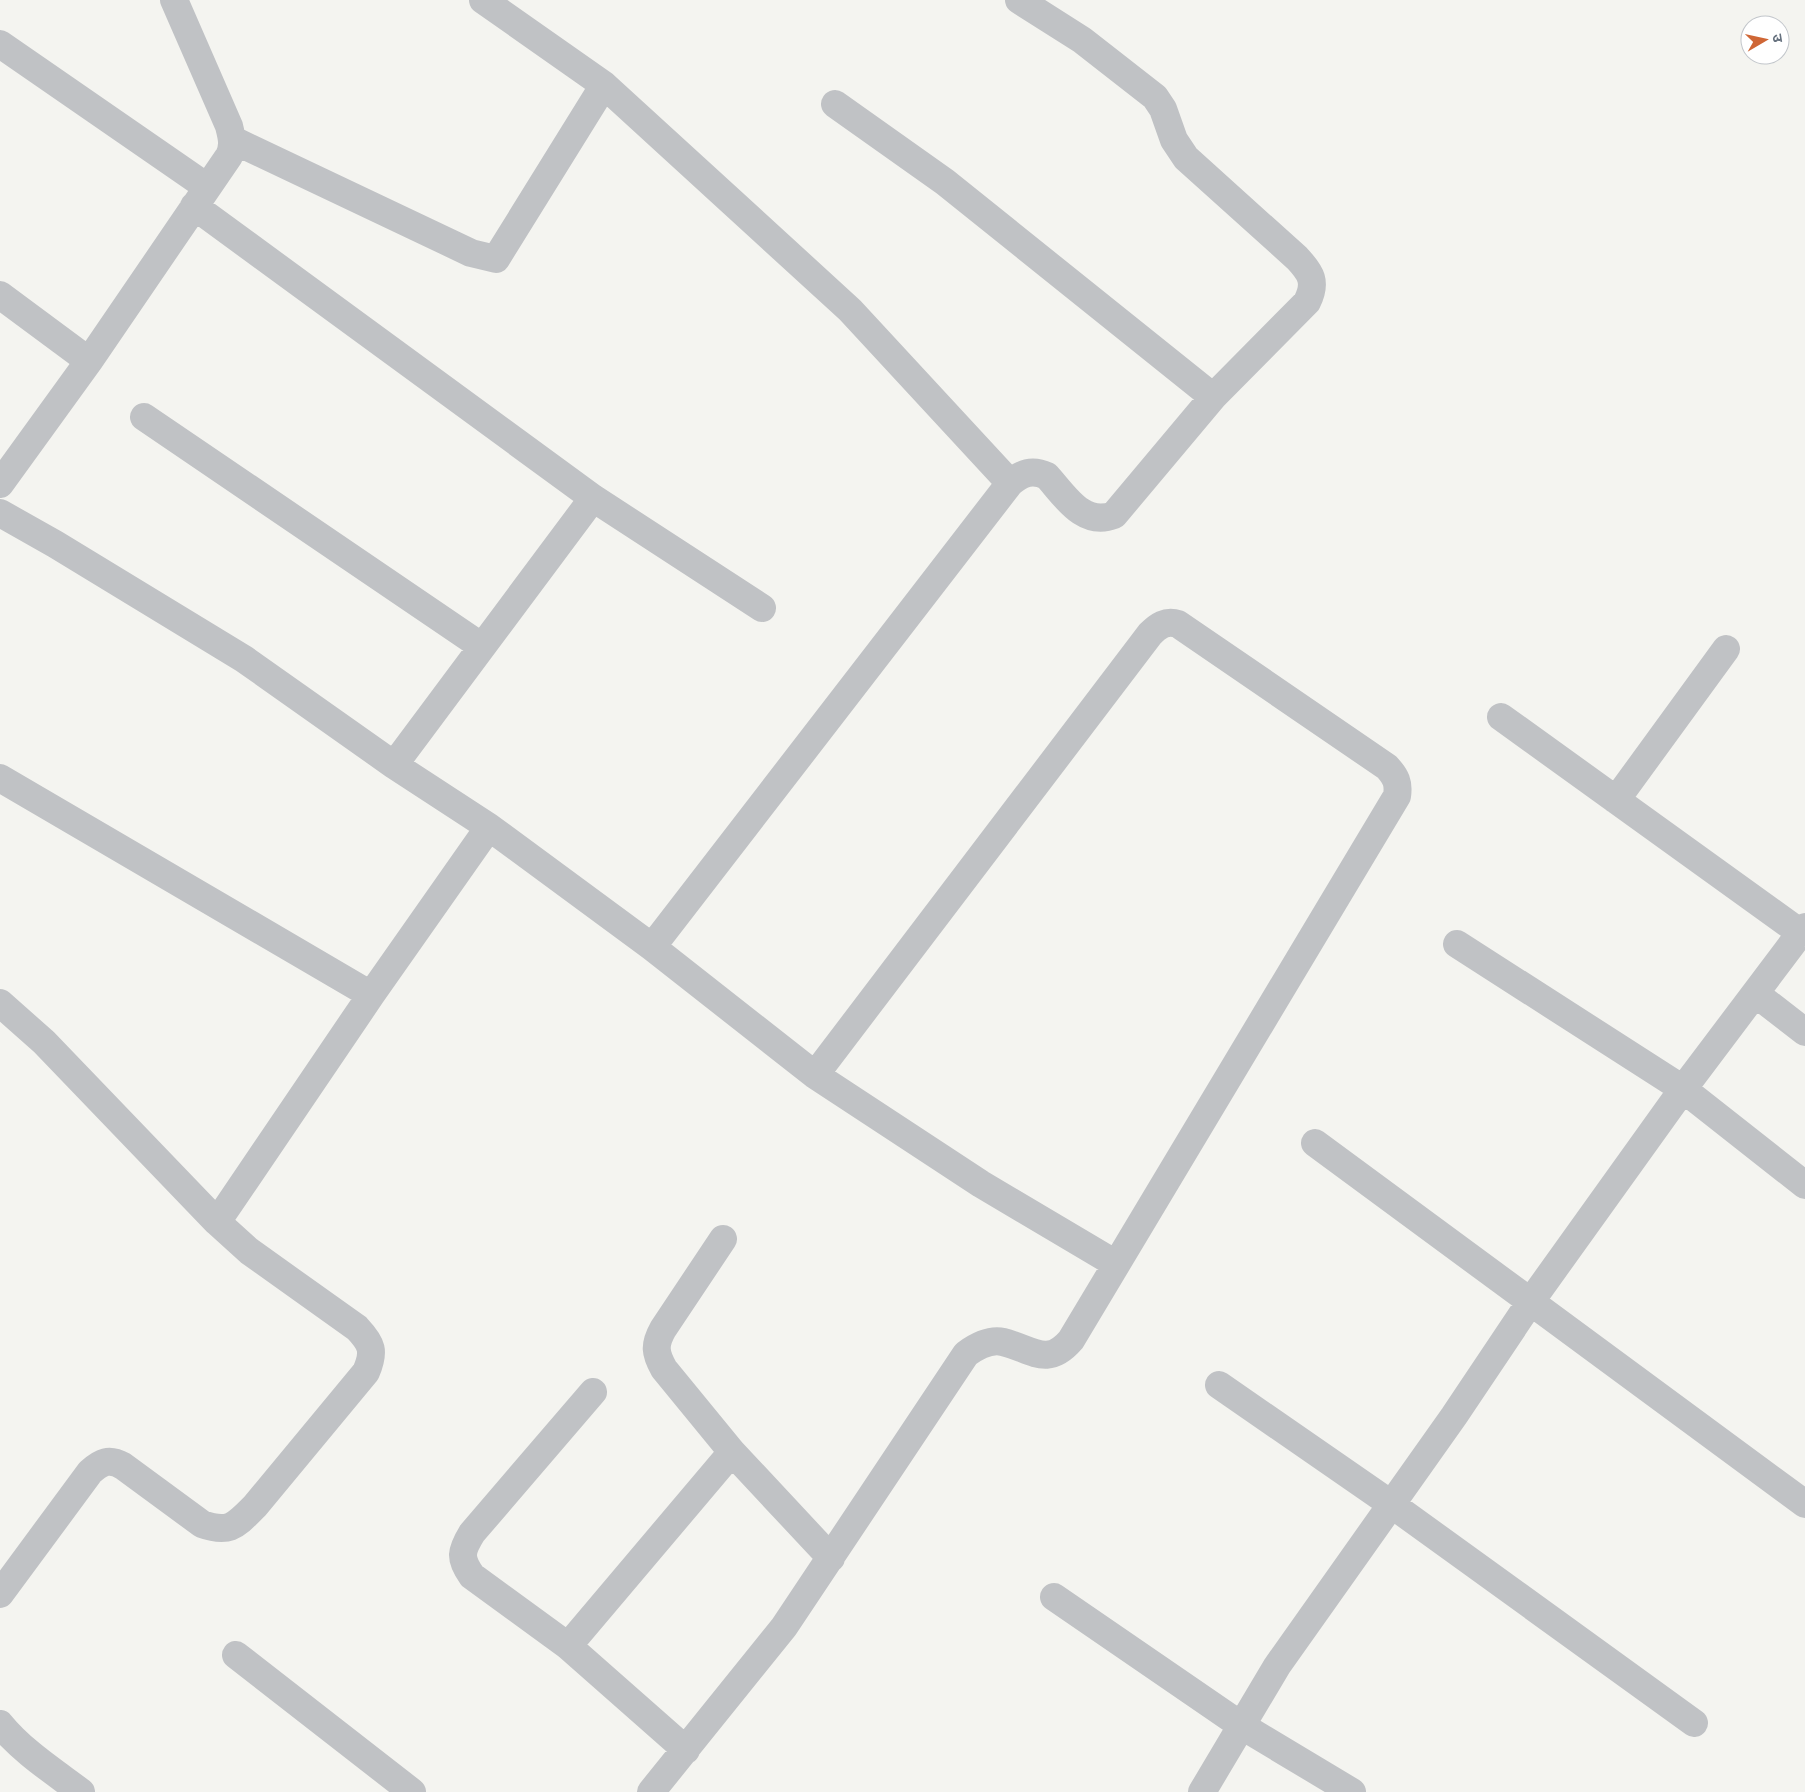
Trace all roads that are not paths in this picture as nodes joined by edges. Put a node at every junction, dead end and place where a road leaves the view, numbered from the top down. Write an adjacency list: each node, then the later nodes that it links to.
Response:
1 (174, 0): 7 (street)
2 (483, 0): 5 (street)
3 (1019, 0): 11 (street)
4 (0, 44): 8 (street)
5 (604, 84): 7 (street); 13 (street)
6 (835, 104): 11 (street)
7 (233, 140): 8 (street)
8 (200, 197): 10 (street); 15 (street)
9 (0, 295): 10 (street)
10 (89, 361): 14 (street)
11 (1214, 397): 13 (street)
12 (144, 417): 18 (street)
13 (1010, 483): 27 (street)
14 (0, 484)
15 (593, 498): 17 (street); 18 (street)
16 (0, 513): 21 (street)
17 (762, 608)
18 (481, 646): 21 (street)
19 (1726, 650): 23 (street)
20 (1501, 717): 23 (street)
21 (394, 765): 24 (street)
22 (1, 781): 29 (street)
23 (1616, 800): 25 (street)
24 (489, 827): 27 (street); 29 (street)
25 (1803, 930): 28 (street)
26 (1457, 944): 33 (street)
27 (652, 948): 32 (street)
28 (1756, 994): 31 (street); 33 (street)
29 (371, 995): 36 (street)
30 (0, 1003): 36 (street)
31 (1805, 1032)
32 (815, 1075): 38 (street); 38 (street)
33 (1682, 1089): 35 (street); 39 (street)
34 (1315, 1143): 39 (street)
35 (1805, 1185)
36 (217, 1222): 46 (street)
37 (724, 1239): 42 (street)
38 (1116, 1264): 45 (street)
39 (1531, 1301): 43 (street); 44 (street)
40 (1219, 1384): 43 (street)
41 (593, 1392): 48 (street)
42 (732, 1452): 45 (street); 48 (street)
43 (1391, 1504): 50 (street); 52 (street)
44 (1805, 1504)
45 (831, 1558): 53 (street)
46 (0, 1594)
47 (1054, 1597): 52 (street)
48 (568, 1646): 53 (street)
49 (236, 1654): 55 (street)
50 (1694, 1723)
51 (0, 1724): 54 (street)
52 (1242, 1726): 57 (street); 58 (street)
53 (686, 1750): 56 (street)
54 (80, 1792)
55 (412, 1792)
56 (651, 1792)
57 (1202, 1792)
58 (1352, 1792)

